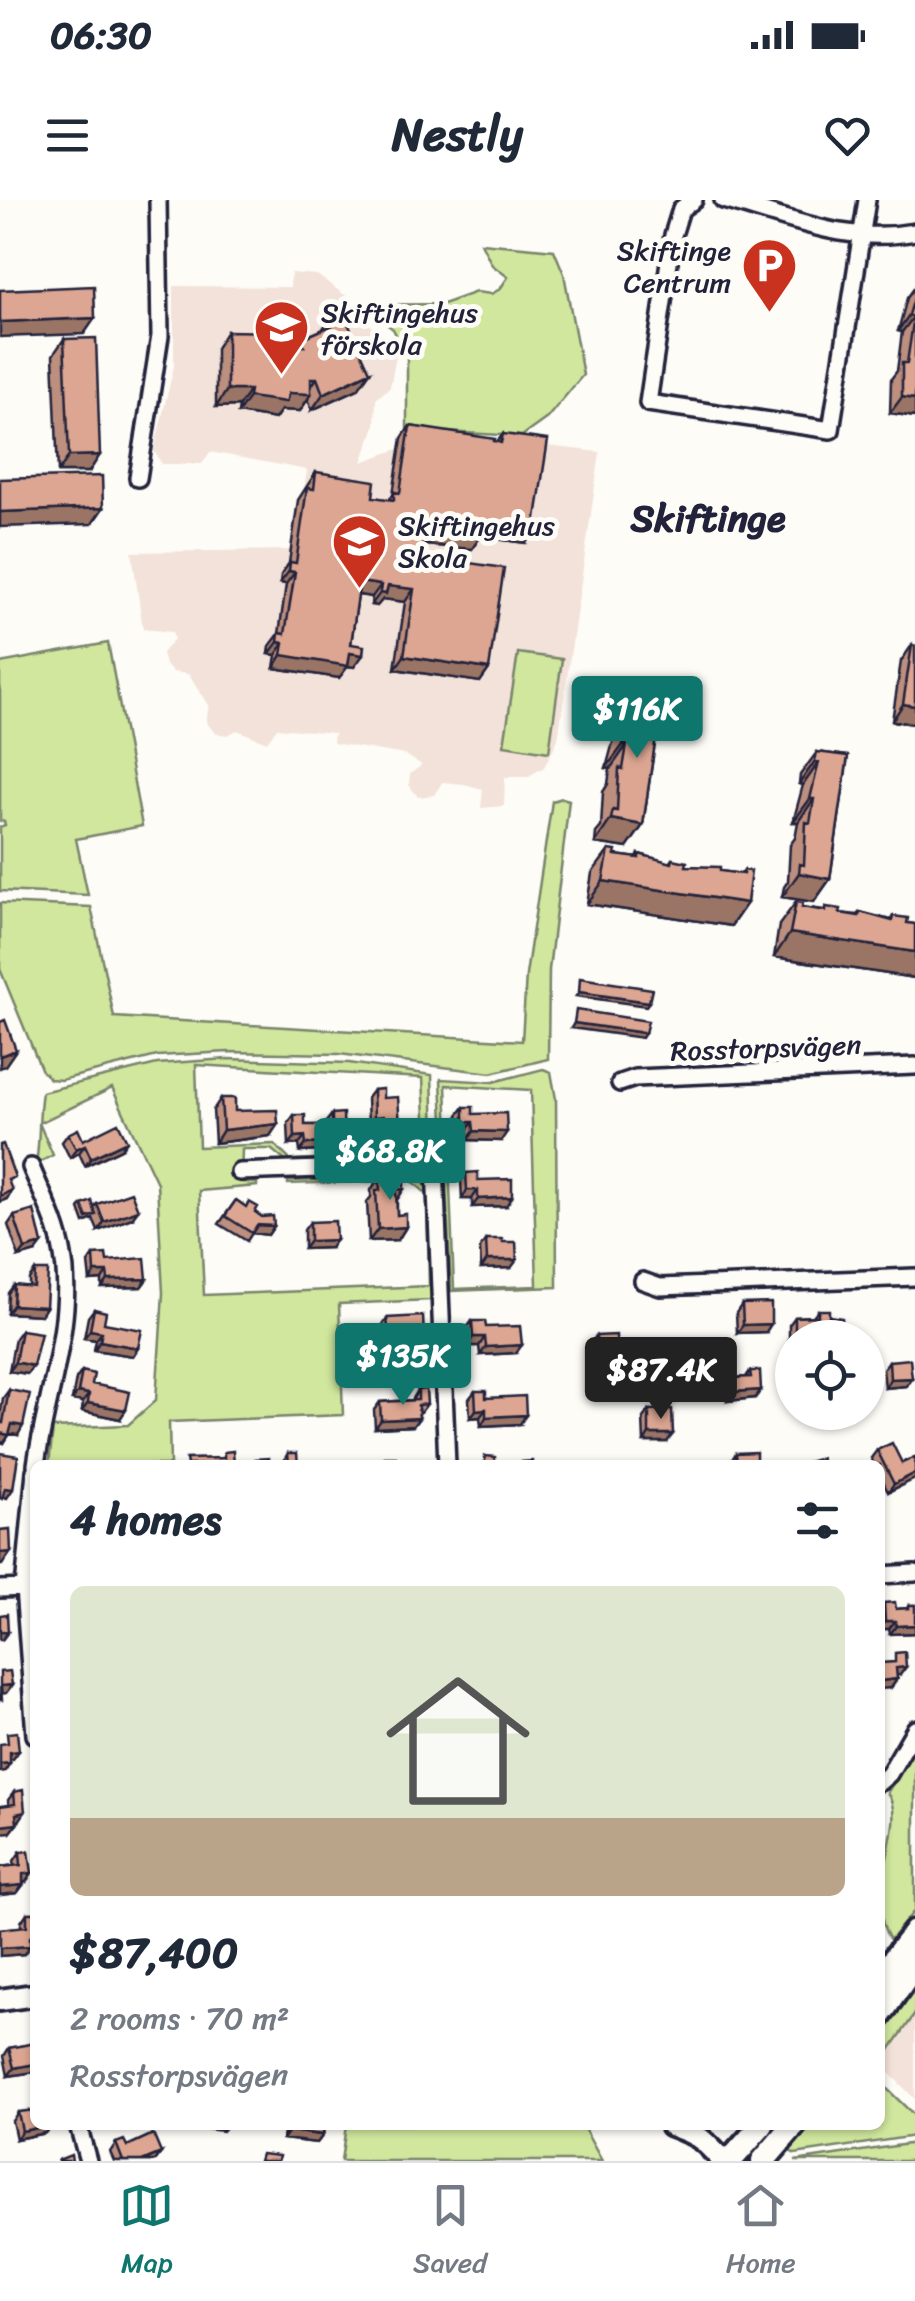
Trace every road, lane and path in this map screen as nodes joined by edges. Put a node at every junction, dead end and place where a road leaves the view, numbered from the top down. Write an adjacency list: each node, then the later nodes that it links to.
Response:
1 (158, 200): 7 (street)
2 (694, 200): 6 (street)
3 (723, 200): 6 (street)
4 (867, 200): 6 (street)
5 (915, 232): 6 (street)
6 (860, 235)
7 (138, 478)
8 (915, 1066): 9 (street, Rosstorpsvägen)
9 (620, 1083)
10 (30, 1167): 14 (street)
11 (239, 1172): 15 (street)
12 (915, 1277): 13 (street)
13 (643, 1280)
14 (37, 1460)
15 (447, 1460)
16 (30, 1528): 20 (street)
17 (915, 1574): 18 (street)
18 (885, 1575)
19 (0, 1588): 20 (street)
20 (24, 1588): 21 (street)
21 (30, 1668)
22 (915, 1729): 23 (street)
23 (885, 1777)
24 (915, 1932): 26 (main road)
25 (915, 1964): 29 (main road)
26 (885, 1971)
27 (30, 1996): 28 (street)
28 (0, 2000)
29 (885, 2008)
30 (79, 2130): 34 (street)
31 (675, 2130): 35 (street)
32 (757, 2130): 35 (main road)
33 (790, 2130): 36 (main road)
34 (88, 2161)
35 (724, 2161)
36 (763, 2161)

